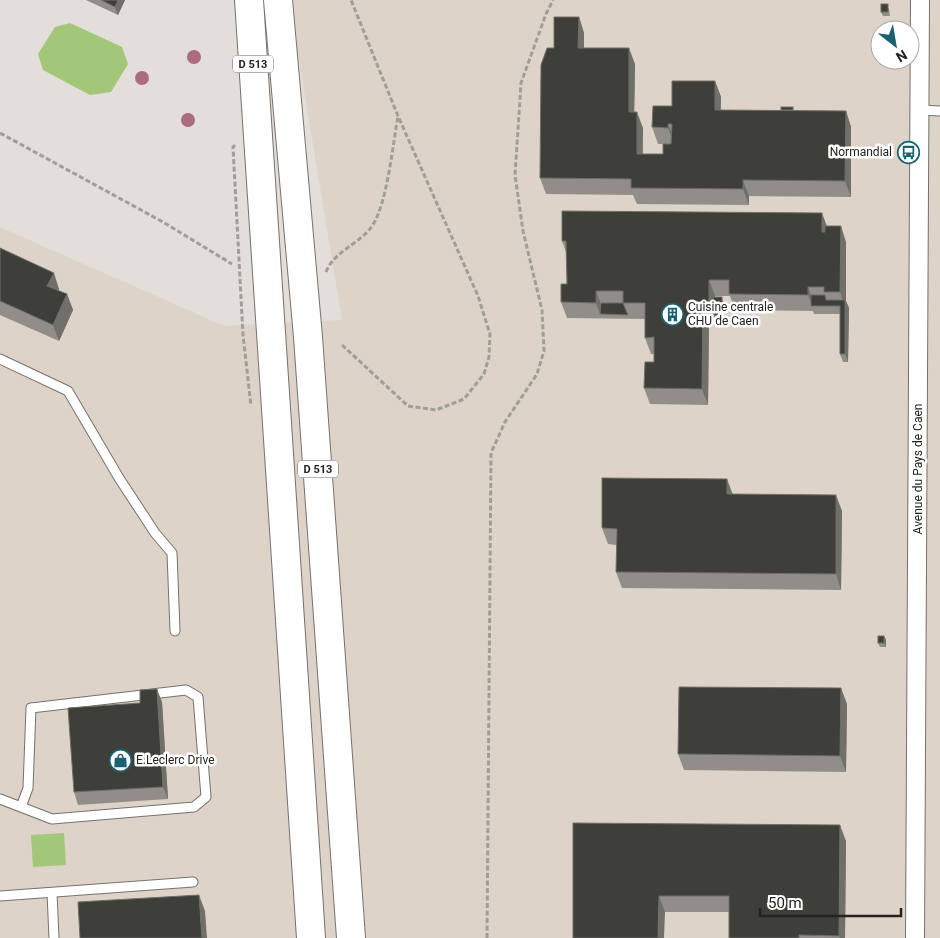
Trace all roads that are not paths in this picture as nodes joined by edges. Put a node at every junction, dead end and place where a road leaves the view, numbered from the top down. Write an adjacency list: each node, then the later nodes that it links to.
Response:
1 (249, 0): 14 (main road, D 513)
2 (278, 0): 15 (main road, D 513)
3 (920, 0): 4 (street, Avenue du Pays de Caen)
4 (920, 110): 5 (lane); 16 (street, Avenue du Pays de Caen)
5 (940, 111)
6 (0, 359): 7 (lane)
7 (175, 631)
8 (0, 799): 9 (lane)
9 (21, 806): 9 (lane)
10 (193, 882): 11 (lane)
11 (52, 893): 12 (lane); 13 (lane)
12 (0, 896)
13 (54, 938)
14 (311, 938)
15 (351, 938)
16 (915, 938)

